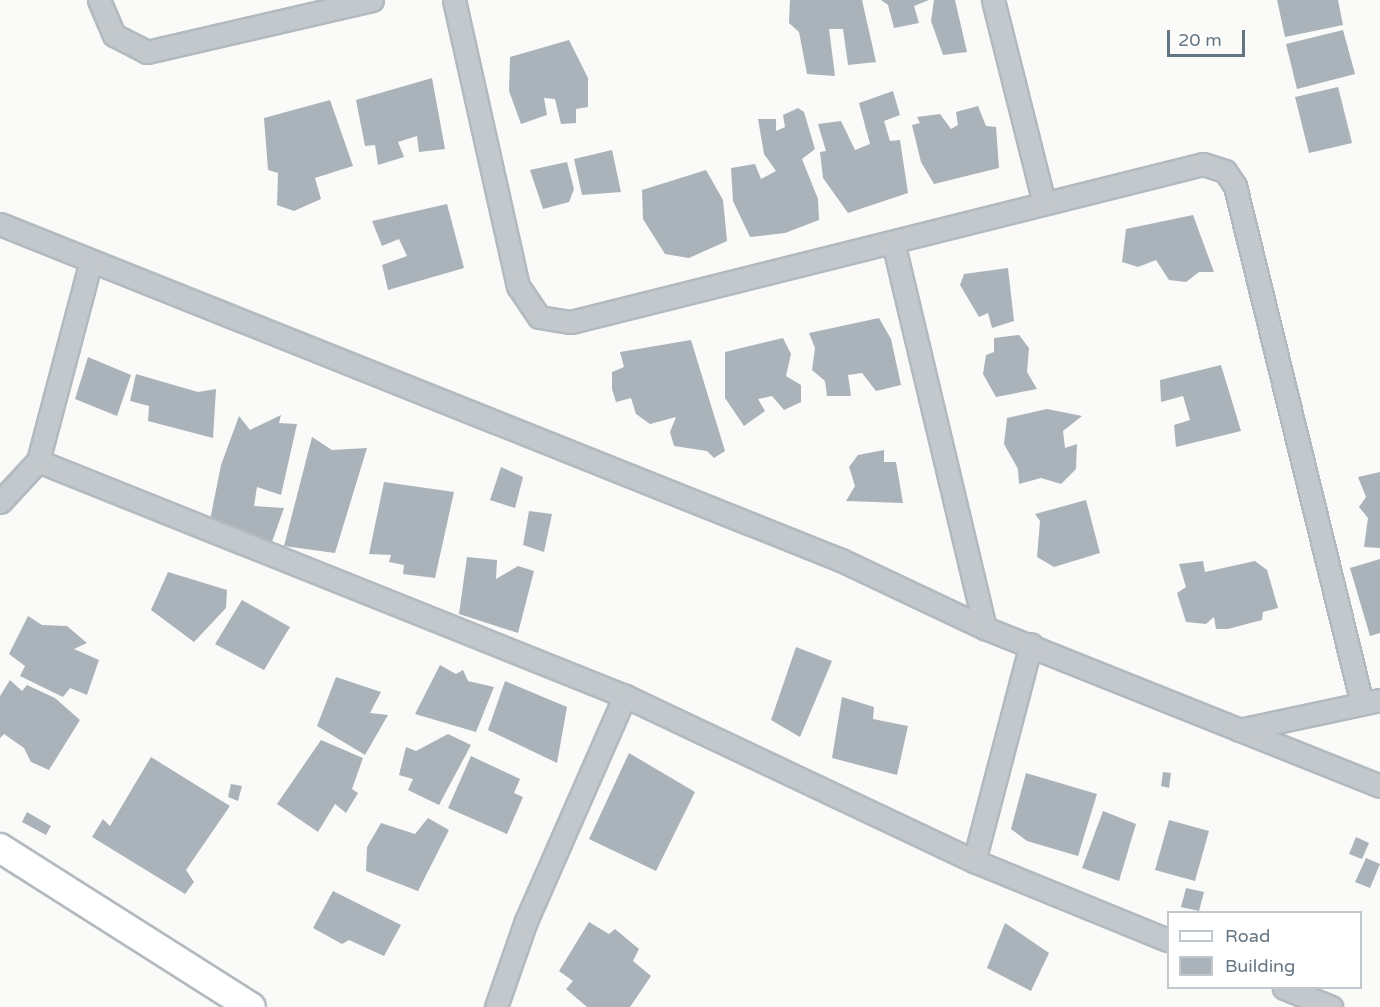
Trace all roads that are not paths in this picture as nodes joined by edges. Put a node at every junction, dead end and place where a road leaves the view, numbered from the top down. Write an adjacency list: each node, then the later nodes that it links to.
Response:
1 (99, 0): 2 (street)
2 (372, 0)
3 (454, 0): 7 (street)
4 (993, 0): 5 (street)
5 (1044, 203): 7 (street); 14 (street)
6 (0, 224): 8 (street)
7 (893, 242): 11 (street)
8 (91, 261): 9 (street); 11 (street)
9 (38, 461): 10 (street); 13 (street)
10 (0, 502)
11 (985, 628): 12 (street)
12 (1031, 644): 15 (street); 18 (street)
13 (625, 696): 18 (street); 22 (street)
14 (1371, 702): 15 (street)
15 (1239, 730): 16 (street)
16 (1380, 786)
17 (0, 848): 21 (street)
18 (974, 861): 19 (street)
19 (1167, 940)
20 (1289, 989): 23 (street)
21 (251, 1007)
22 (496, 1007)
23 (1331, 1007)

